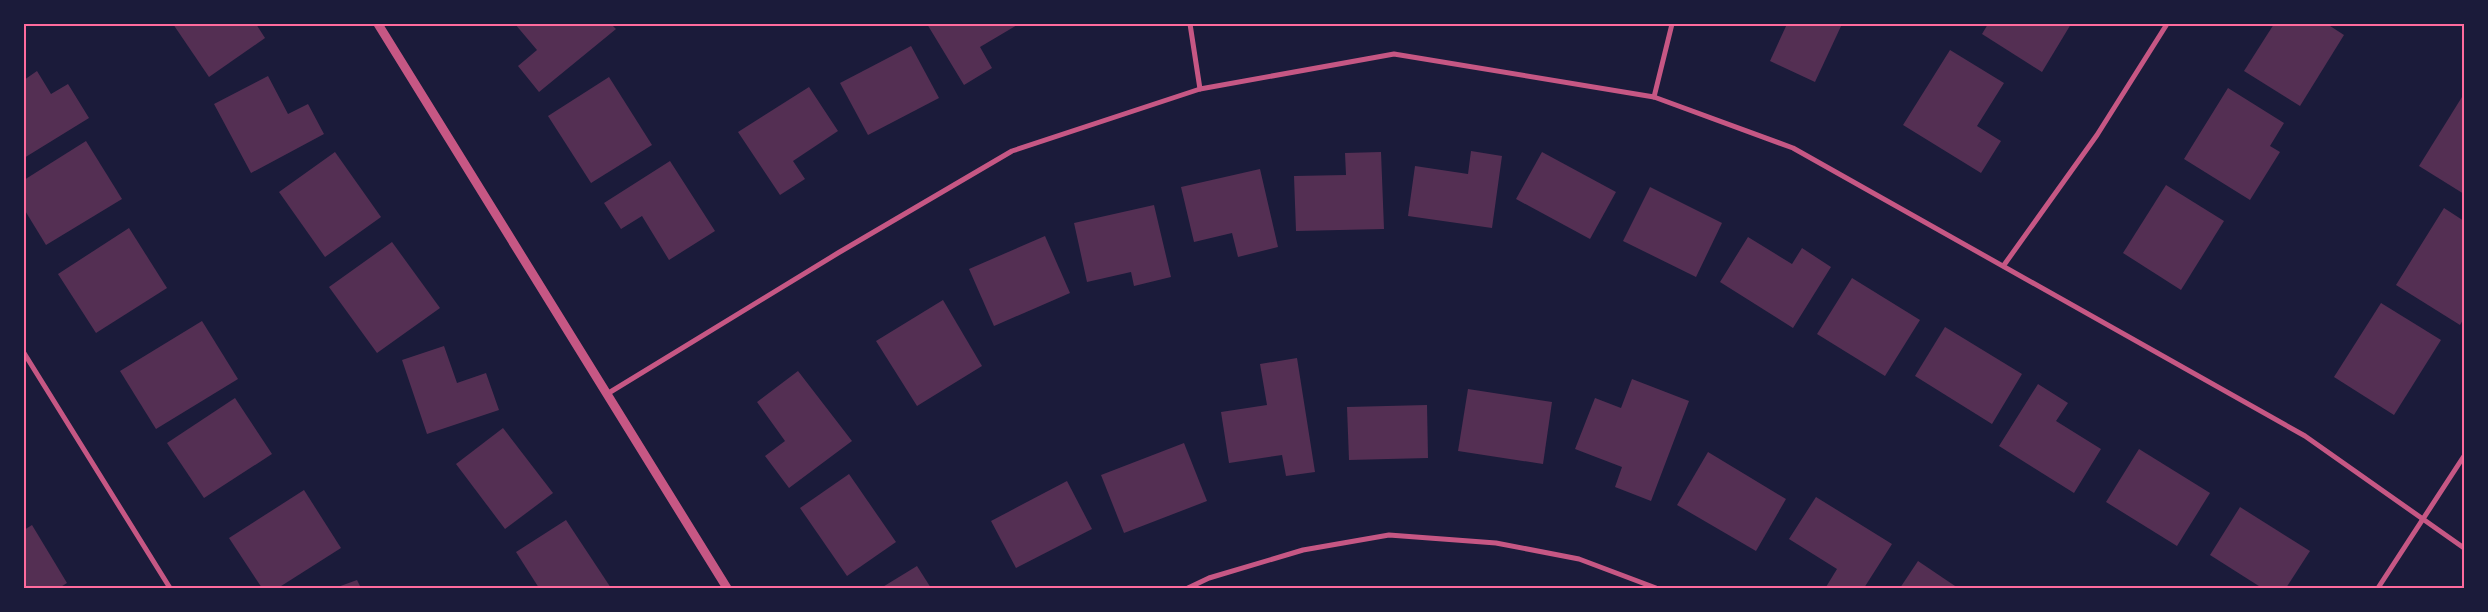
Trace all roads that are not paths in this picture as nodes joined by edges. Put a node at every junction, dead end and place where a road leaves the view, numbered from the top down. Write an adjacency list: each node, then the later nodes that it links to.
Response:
1 (378, 24): 9 (street)
2 (1190, 24): 5 (street)
3 (1672, 24): 6 (street)
4 (2167, 24): 7 (street)
5 (1200, 89): 6 (street); 9 (street)
6 (1654, 97): 7 (street)
7 (2004, 265): 11 (street)
8 (24, 353): 13 (street)
9 (607, 394): 14 (street)
10 (2464, 456): 11 (street)
11 (2422, 519): 12 (street); 17 (street)
12 (2464, 548)
13 (170, 588)
14 (727, 588)
15 (1188, 588): 16 (street)
16 (1656, 588)
17 (2378, 588)

